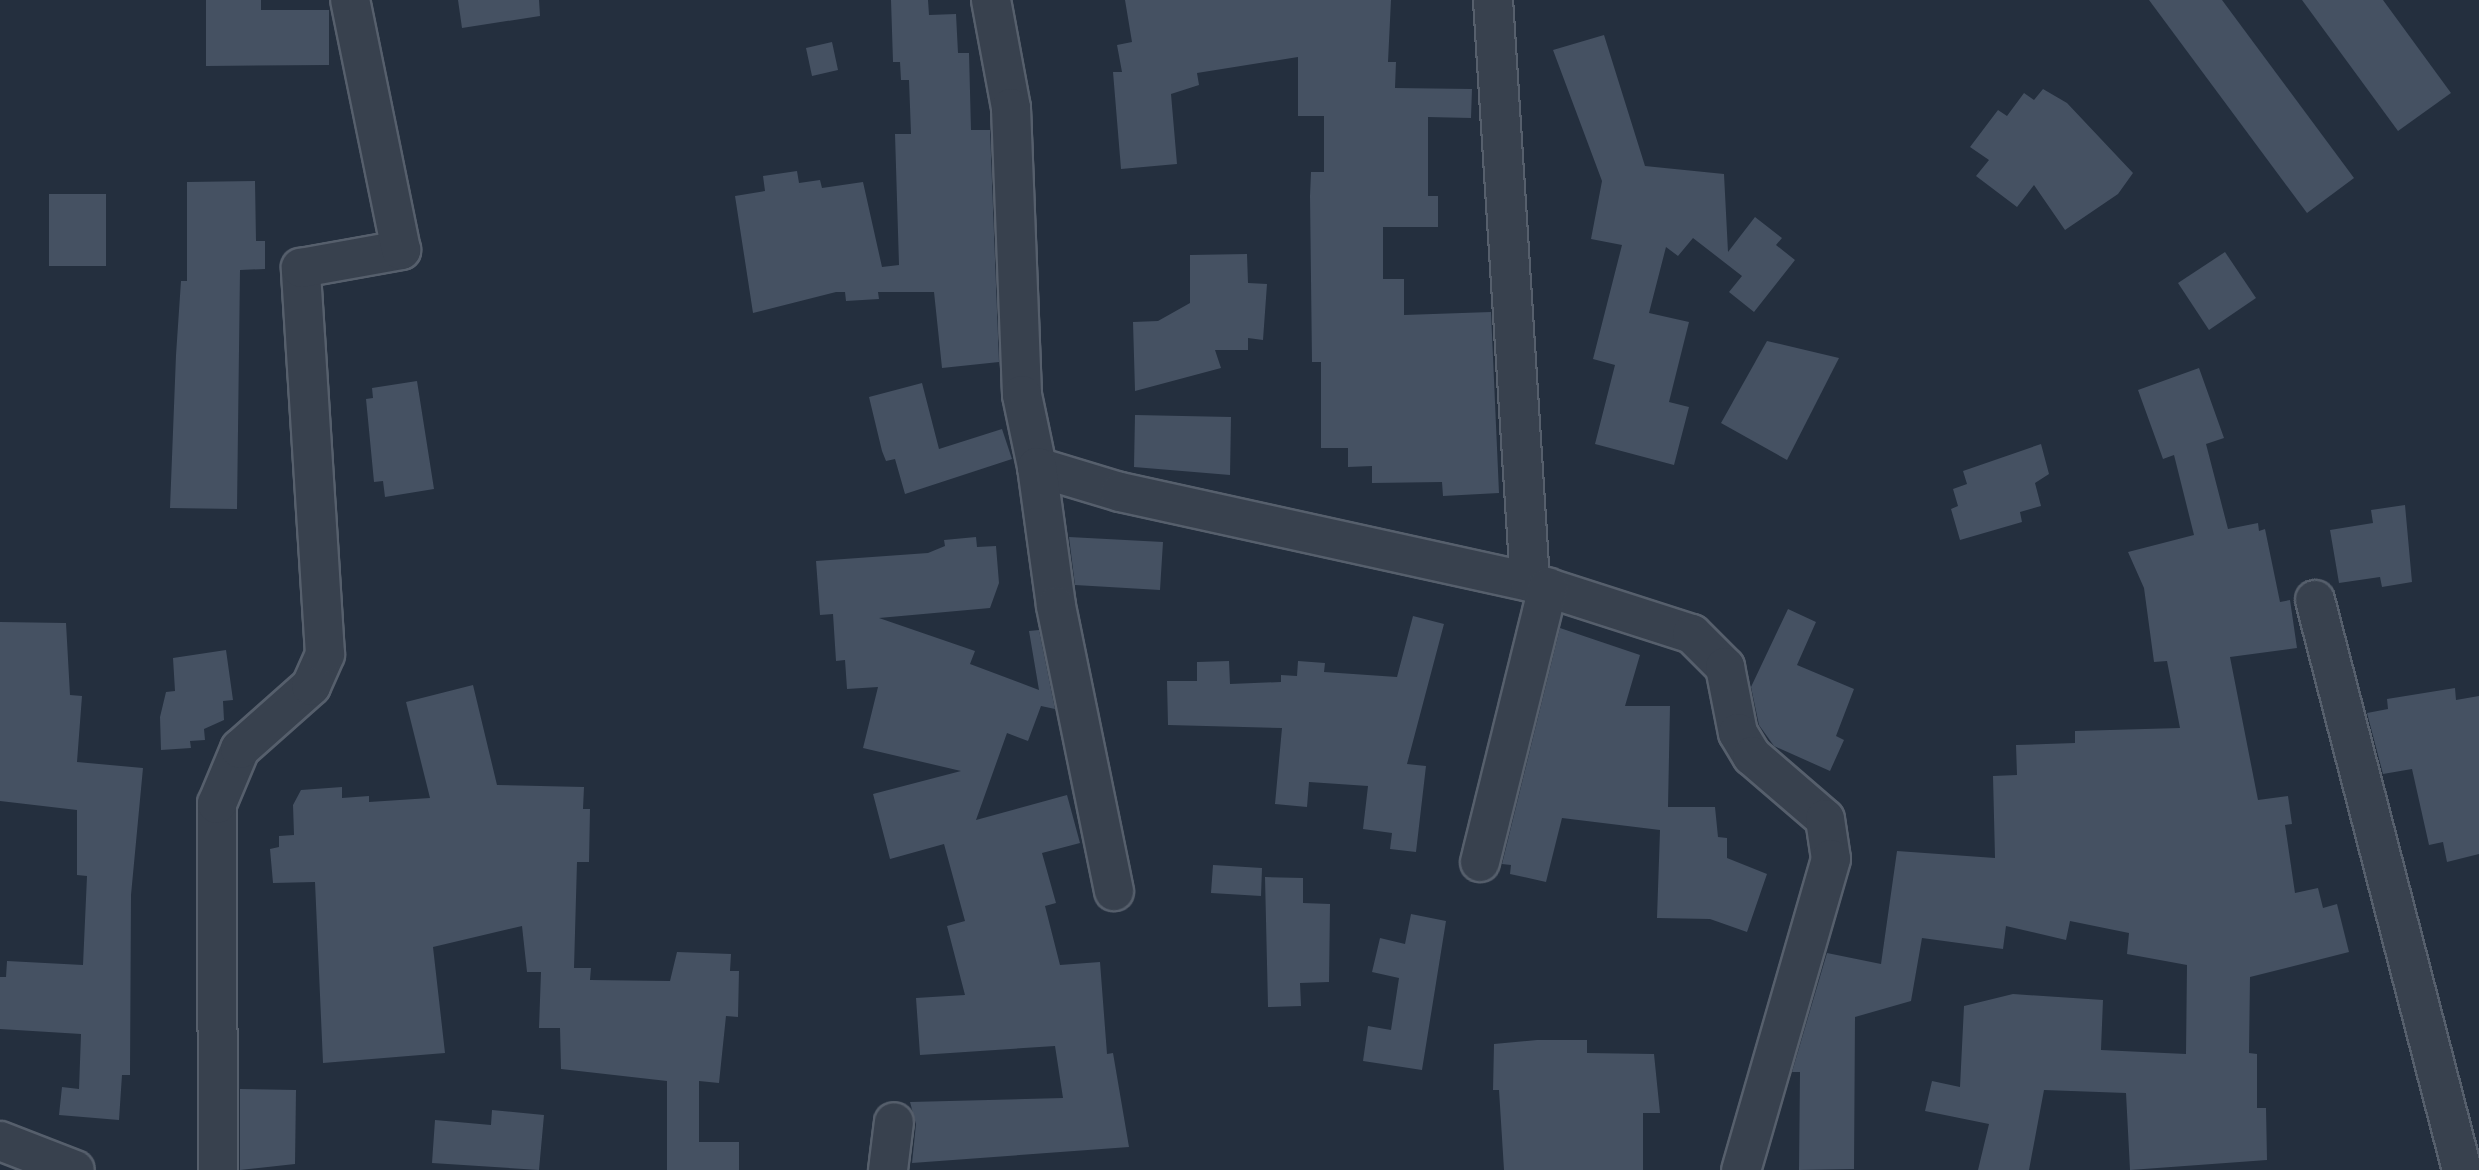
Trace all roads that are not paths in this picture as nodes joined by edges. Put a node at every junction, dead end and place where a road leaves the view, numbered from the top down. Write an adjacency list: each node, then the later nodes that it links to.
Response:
1 (349, 0): 12 (street)
2 (991, 0): 4 (street)
3 (1493, 0): 5 (street)
4 (1037, 467): 5 (street); 8 (street)
5 (1539, 585): 7 (street); 14 (street)
6 (2315, 600): 15 (street)
7 (1480, 862)
8 (1114, 891)
9 (894, 1122): 13 (street)
10 (0, 1141): 11 (street)
11 (75, 1170)
12 (218, 1170)
13 (888, 1170)
14 (1741, 1170)
15 (2462, 1170)

